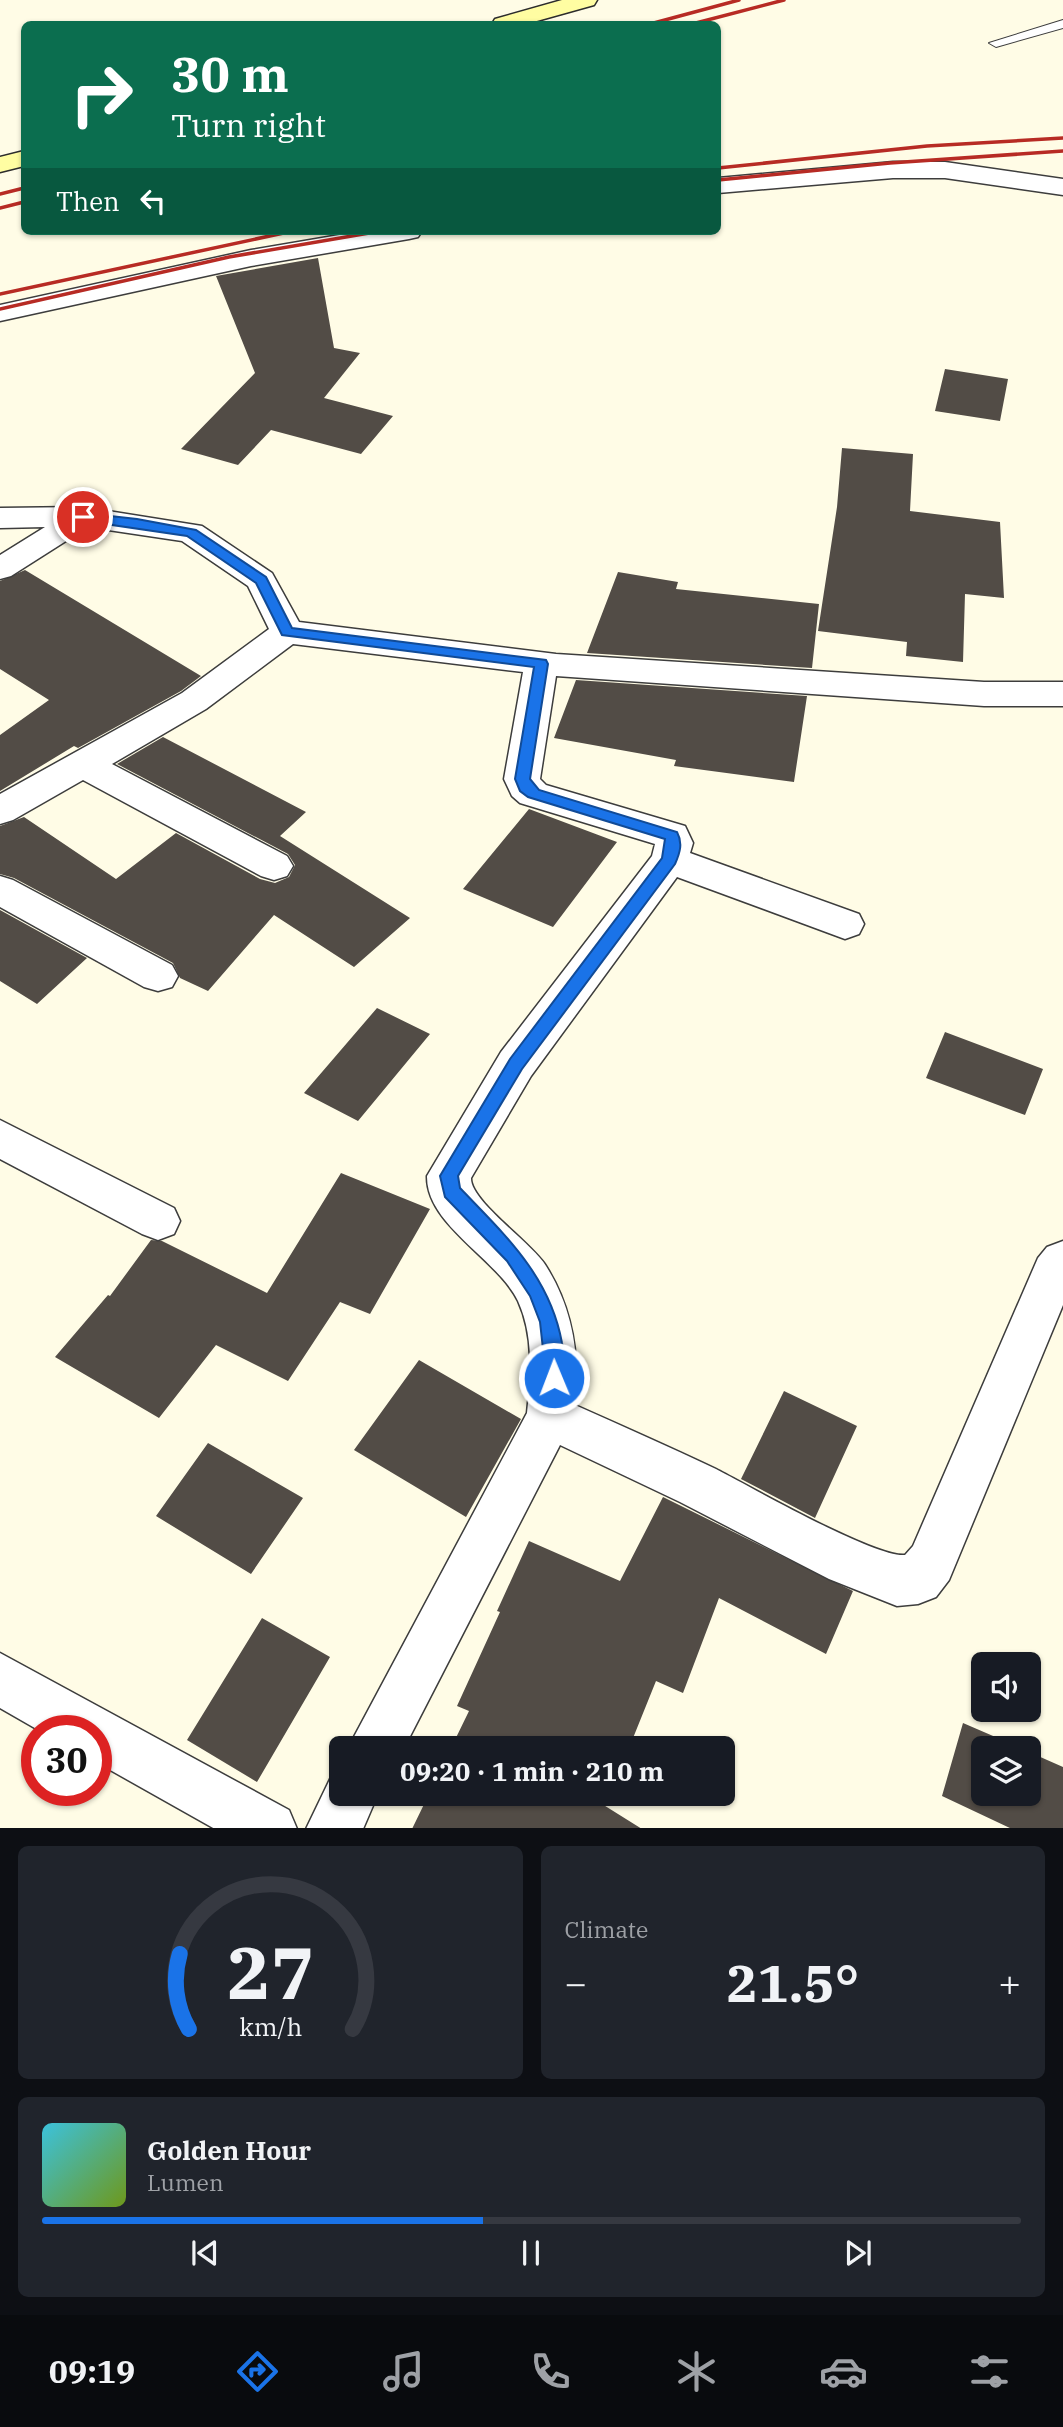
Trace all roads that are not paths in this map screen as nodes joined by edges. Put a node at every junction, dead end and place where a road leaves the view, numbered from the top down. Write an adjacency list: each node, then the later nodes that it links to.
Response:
1 (586, 0): 2 (street)
2 (513, 21)
3 (1063, 23): 4 (lane)
4 (996, 43)
5 (21, 159): 6 (street)
6 (0, 165)
7 (721, 186): 8 (street)
8 (1063, 187)
9 (386, 235): 10 (street)
10 (0, 313)
11 (83, 517): 12 (street); 13 (street); 14 (street)
12 (0, 518)
13 (0, 569)
14 (287, 632): 15 (street); 17 (street)
15 (541, 664): 16 (street); 19 (street)
16 (1063, 694)
17 (85, 765): 18 (street); 20 (street)
18 (0, 811)
19 (669, 860): 22 (street); 27 (street)
20 (274, 866)
21 (0, 890): 23 (street)
22 (845, 924)
23 (159, 976)
24 (0, 1138): 25 (street)
25 (158, 1221)
26 (1063, 1261): 27 (street)
27 (550, 1417): 30 (street)
28 (0, 1679): 29 (street)
29 (65, 1715)
30 (381, 1736)
31 (112, 1741): 33 (street)
32 (345, 1806): 34 (street)
33 (268, 1828)
34 (334, 1828)

